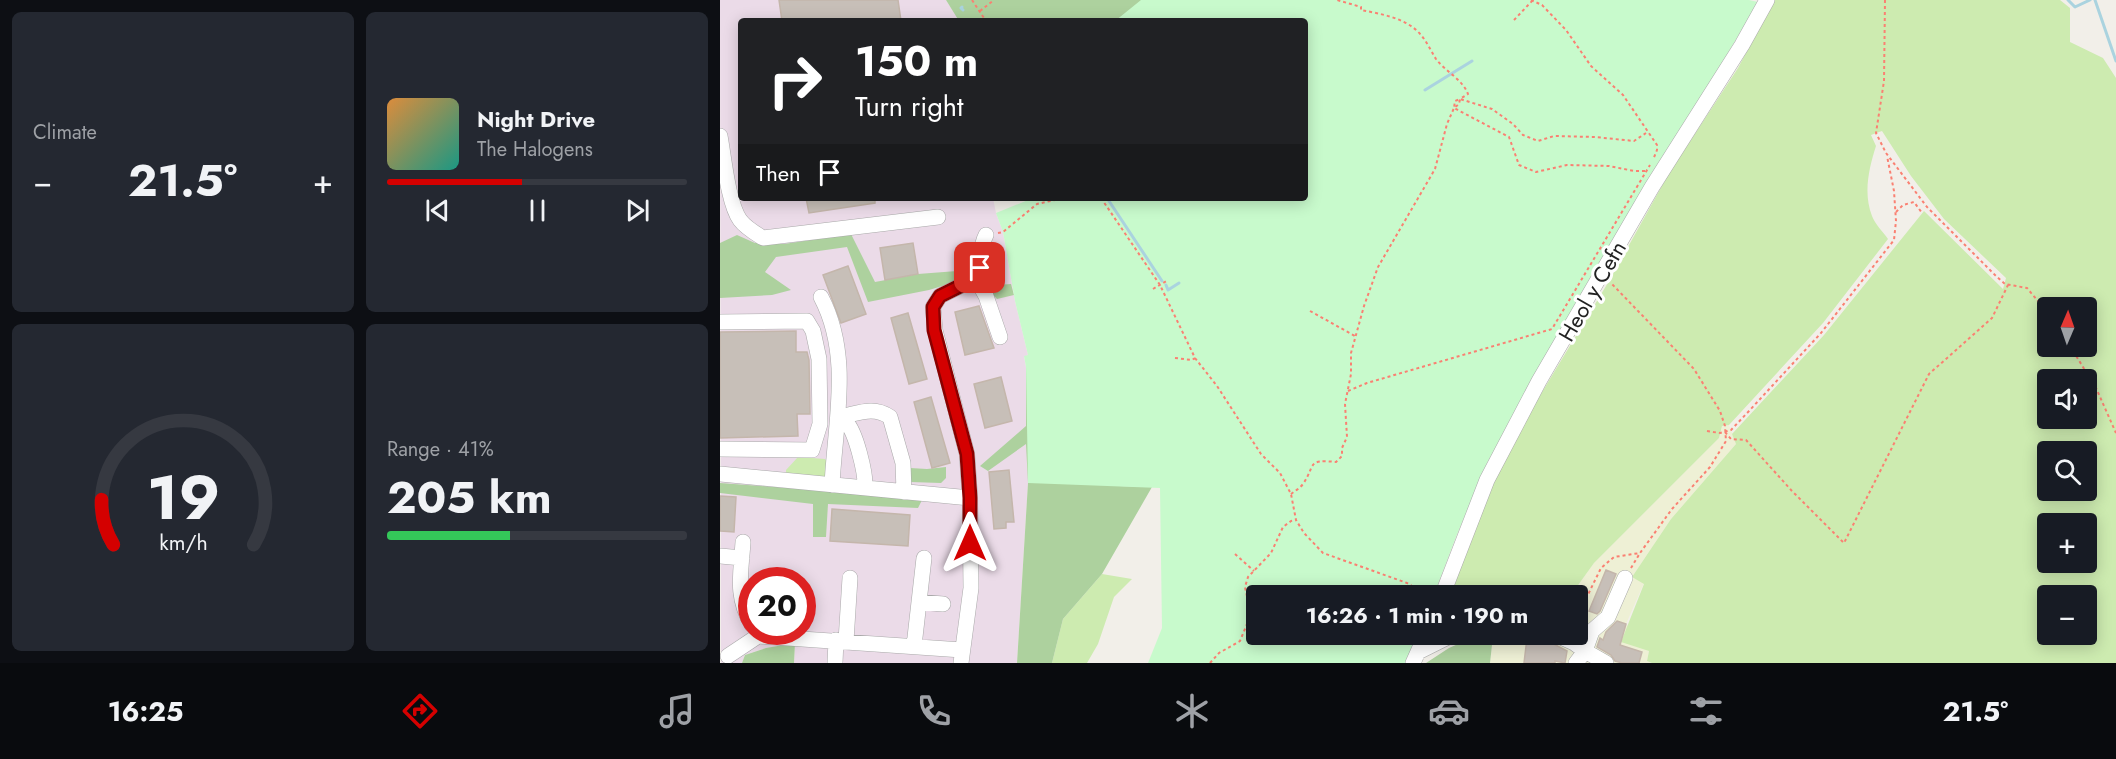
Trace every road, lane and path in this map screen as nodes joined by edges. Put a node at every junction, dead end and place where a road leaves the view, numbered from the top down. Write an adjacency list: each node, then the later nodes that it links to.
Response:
1 (972, 0): 7 (path)
2 (994, 0): 7 (path)
3 (1337, 0): 10 (path)
4 (1532, 0): 9 (path); 12 (path)
5 (1767, 0): 24 (street, Heol y Cefn)
6 (1885, 0): 14 (path)
7 (980, 11): 8 (path)
8 (984, 18)
9 (1514, 20)
10 (1460, 99): 11 (path); 12 (path)
11 (1454, 108): 15 (path); 34 (path)
12 (1647, 132): 15 (path)
13 (720, 136): 22 (street)
14 (1886, 153): 16 (path); 20 (path)
15 (1645, 171): 39 (path)
16 (1920, 198): 19 (path); 27 (path)
17 (1050, 201): 23 (path)
18 (1103, 201): 28 (path)
19 (1914, 202): 20 (path); 21 (path)
20 (1896, 212): 42 (path)
21 (1922, 213)
22 (938, 217)
23 (986, 234): 25 (street)
24 (1602, 277): 42 (path); 65 (street, Heol y Cefn)
25 (976, 278): 35 (street); 52 (street)
26 (1167, 280): 28 (path)
27 (2007, 284): 31 (path); 42 (path)
28 (1160, 285): 29 (path); 38 (path)
29 (1154, 289)
30 (821, 297): 40 (street)
31 (2037, 300)
32 (1310, 311): 34 (path)
33 (720, 322): 45 (street)
34 (1355, 336): 39 (path)
35 (1000, 337)
36 (2077, 357): 43 (path)
37 (1175, 358): 38 (path)
38 (1195, 358): 51 (path)
39 (1348, 392): 51 (path)
40 (837, 417): 46 (street); 49 (street); 50 (street)
41 (1707, 431): 42 (path)
42 (1725, 432): 55 (path)
43 (2116, 433)
44 (720, 449): 45 (street)
45 (812, 450): 46 (street)
46 (834, 450): 48 (street)
47 (720, 474): 48 (street)
48 (832, 485): 49 (street)
49 (865, 488): 50 (street)
50 (904, 492): 52 (street)
51 (1291, 494): 53 (path)
52 (970, 498): 76 (street)
53 (1296, 520): 61 (path); 64 (path)
54 (743, 542): 58 (street)
55 (1641, 553): 63 (path); 68 (path)
56 (1235, 554): 61 (path)
57 (720, 556): 58 (street)
58 (742, 558): 60 (street)
59 (924, 558): 66 (street)
60 (742, 567)
61 (1254, 571): 80 (path)
62 (850, 578): 71 (street)
63 (1624, 578): 69 (street)
64 (1409, 585)
65 (1446, 585)
66 (919, 602): 67 (street); 74 (street)
67 (943, 604)
68 (1588, 611)
69 (1588, 623)
70 (816, 637): 71 (street)
71 (841, 640): 74 (street); 79 (street)
72 (740, 645): 75 (street)
73 (1436, 645): 78 (street)
74 (914, 646): 76 (street)
75 (728, 656)
76 (961, 656)
77 (1581, 657): 81 (street)
78 (1415, 658)
79 (835, 663)
80 (1210, 663)
81 (1606, 663)

